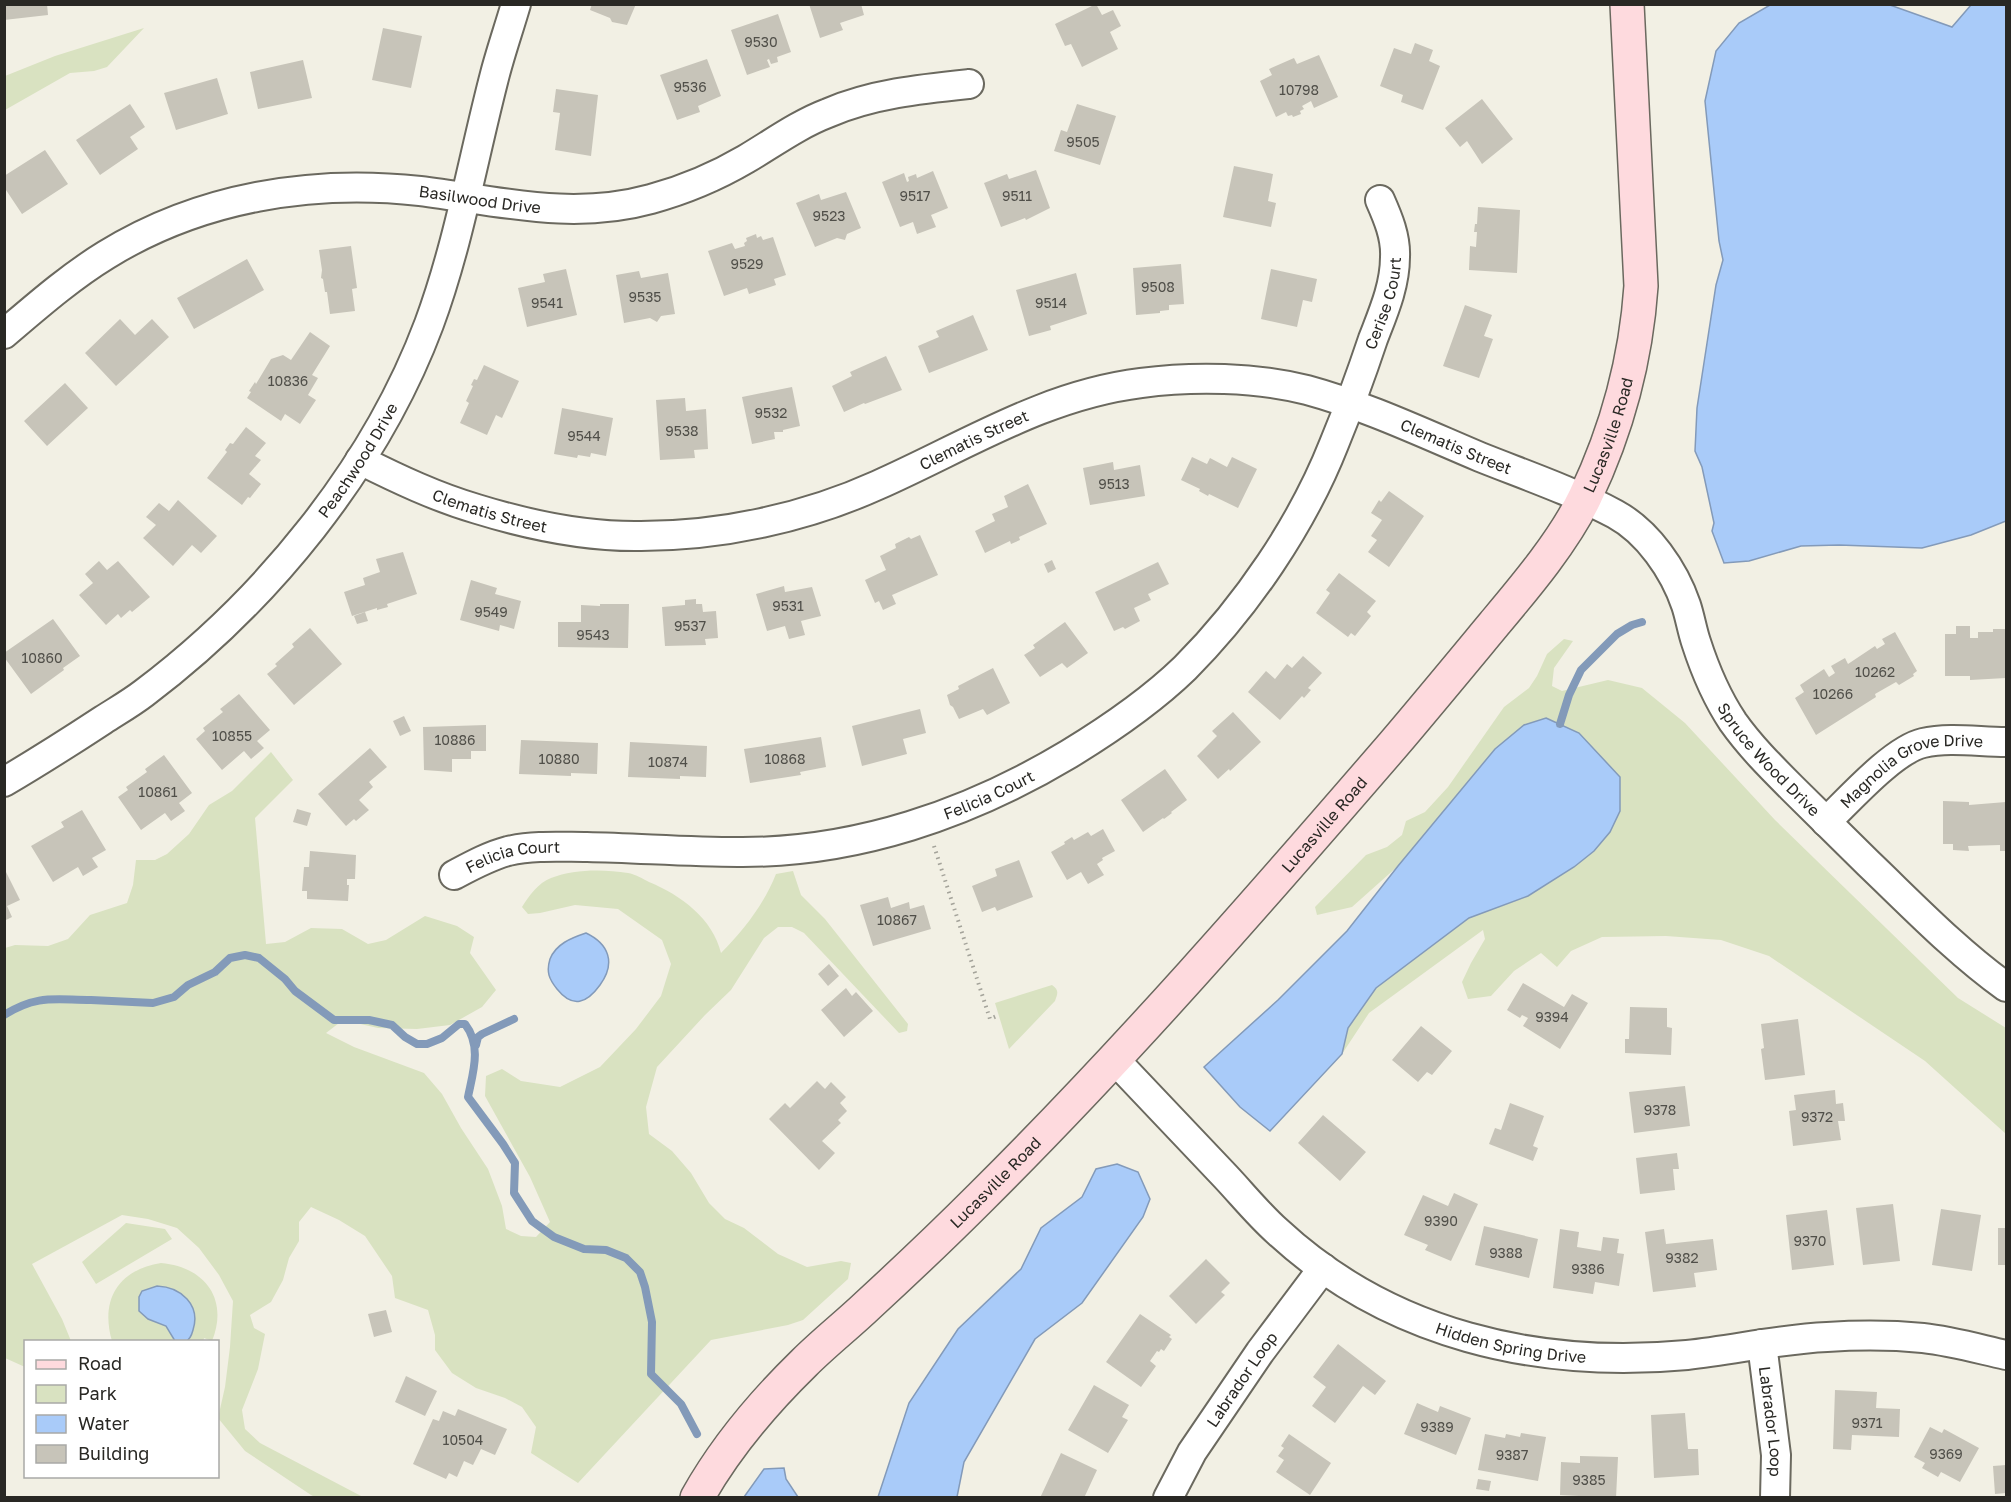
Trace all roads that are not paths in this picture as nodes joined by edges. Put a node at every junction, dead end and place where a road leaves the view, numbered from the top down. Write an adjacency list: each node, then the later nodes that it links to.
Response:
1 (516, 4): 4 (street, Peachwood Drive)
2 (1627, 4): 9 (street, Lucasville Road)
3 (969, 84): 4 (street, Basilwood Drive)
4 (465, 198): 6 (street, Basilwood Drive); 8 (street, Peachwood Drive)
5 (1380, 200): 7 (street, Cerise Court)
6 (4, 334)
7 (1351, 403): 8 (street, Clematis Street); 9 (street, Clematis Street); 13 (street, Felicia Court)
8 (360, 460): 11 (street, Peachwood Drive)
9 (1584, 500): 12 (street, Spruce Wood Drive); 15 (street, Lucasville Road)
10 (2007, 742): 12 (street, Magnolia Grove Drive)
11 (4, 782)
12 (1826, 822): 14 (street, Spruce Wood Drive)
13 (454, 875)
14 (2007, 987)
15 (1114, 1059): 16 (street, Hidden Spring Drive); 19 (street, Lucasville Road)
16 (1323, 1268): 17 (street, Hidden Spring Drive); 20 (street, Labrador Loop)
17 (1762, 1344): 18 (street, Hidden Spring Drive); 21 (street, Labrador Loop)
18 (2007, 1356)
19 (697, 1497)
20 (1168, 1497)
21 (1775, 1497)

